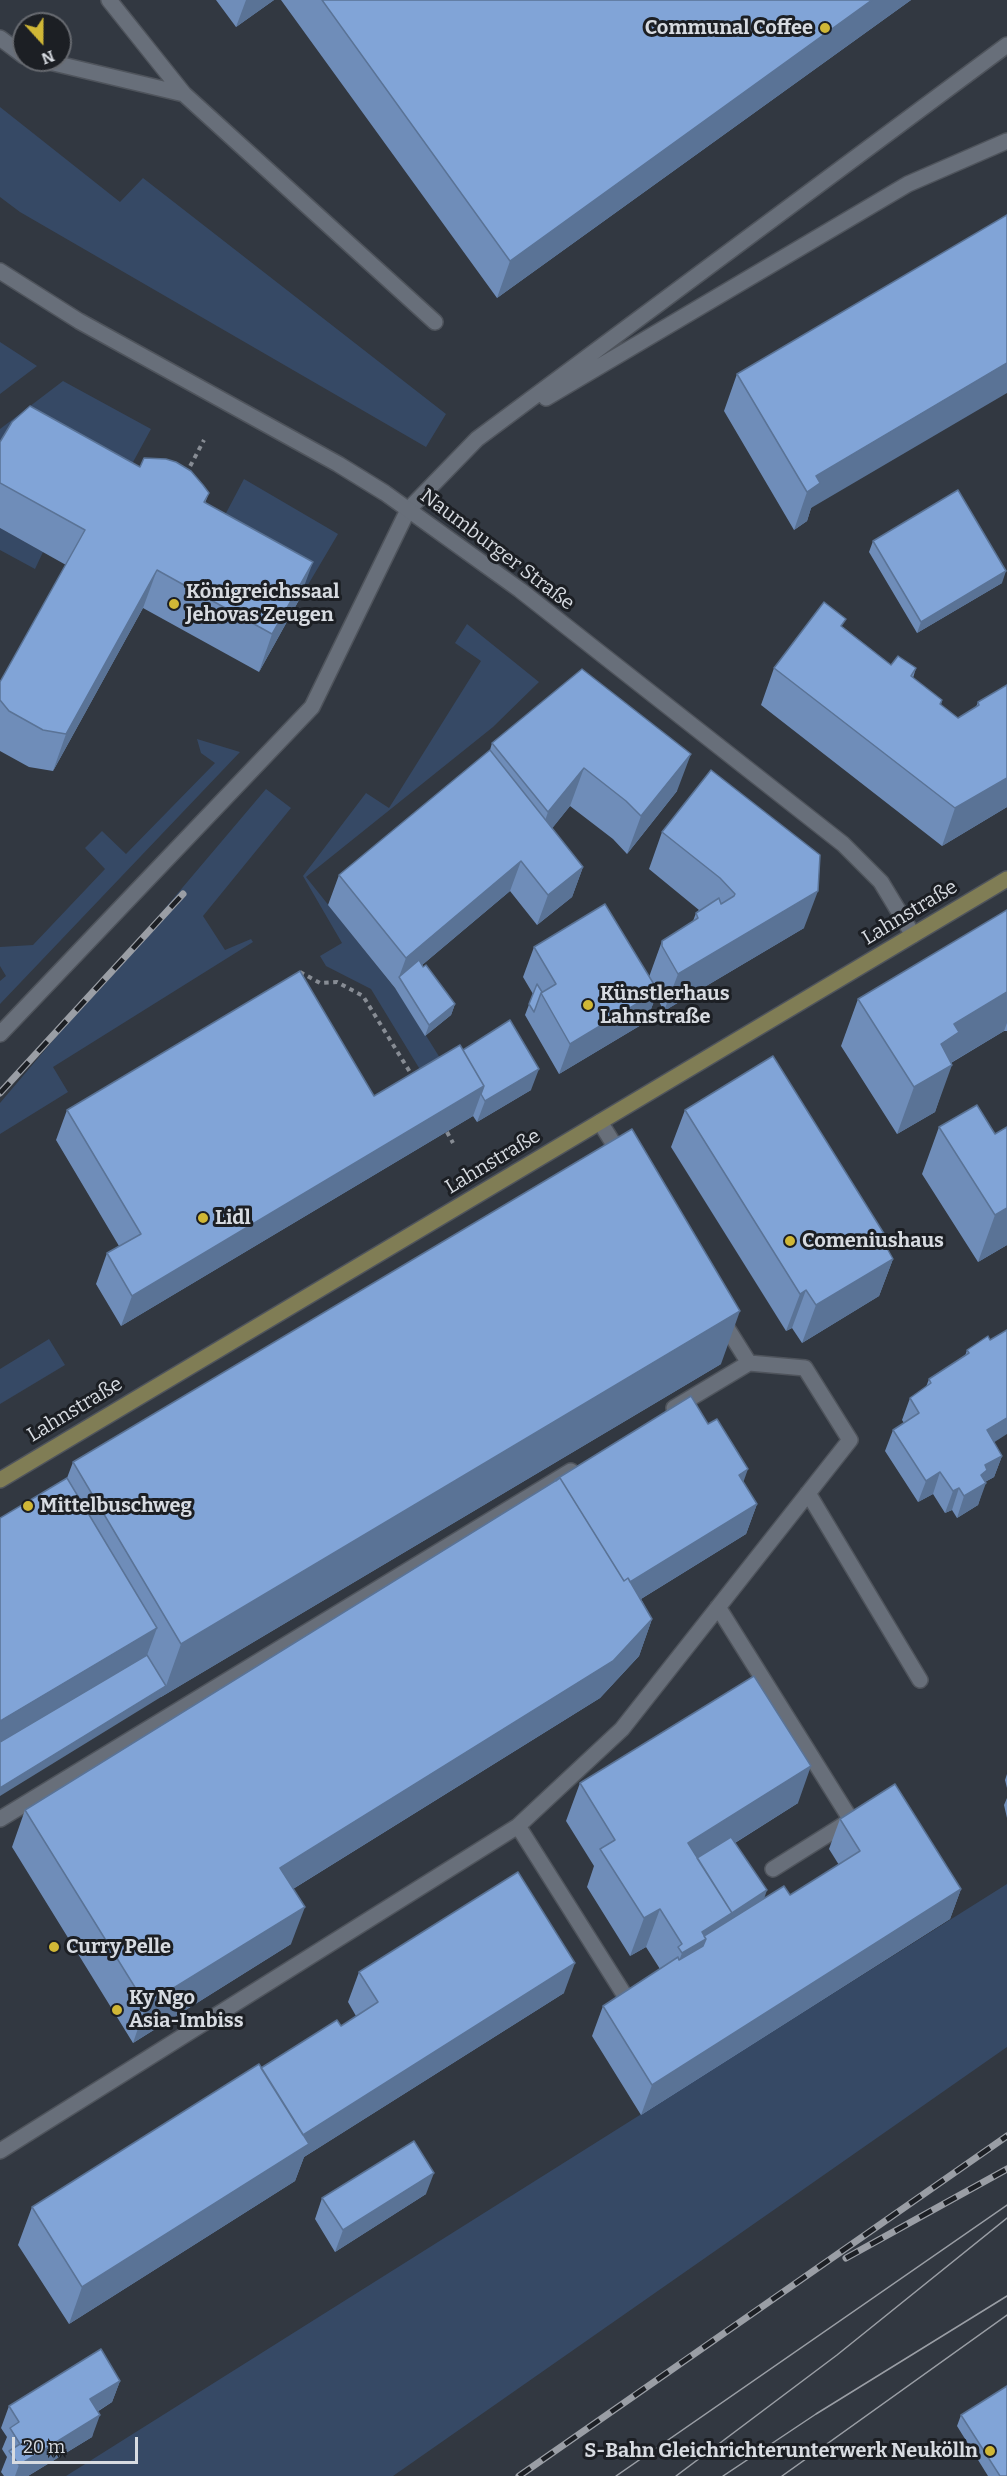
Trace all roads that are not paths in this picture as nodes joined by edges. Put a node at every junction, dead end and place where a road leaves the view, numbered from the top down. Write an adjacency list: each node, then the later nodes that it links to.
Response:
1 (109, 0): 4 (street)
2 (1007, 45): 8 (street)
3 (72, 67): 4 (street)
4 (184, 94): 7 (street)
5 (1007, 141): 8 (street)
6 (0, 271): 9 (street, Naumburger Straße)
7 (435, 322)
8 (477, 439): 9 (street)
9 (408, 510): 11 (street, Naumburger Straße); 12 (street)
10 (1007, 879): 11 (street, Lahnstraße)
11 (912, 936): 13 (street, Lahnstraße)
12 (0, 1034)
13 (600, 1122): 14 (street); 19 (street, Lahnstraße)
14 (631, 1172)
15 (711, 1303): 16 (street)
16 (748, 1363): 17 (street); 20 (street)
17 (658, 1418)
18 (587, 1461): 23 (street)
19 (0, 1480)
20 (808, 1493): 21 (street); 22 (street)
21 (718, 1607): 24 (street); 25 (street)
22 (920, 1680)
23 (0, 1819)
24 (518, 1826): 26 (street); 27 (street)
25 (773, 1869)
26 (621, 1992)
27 (0, 2151)

